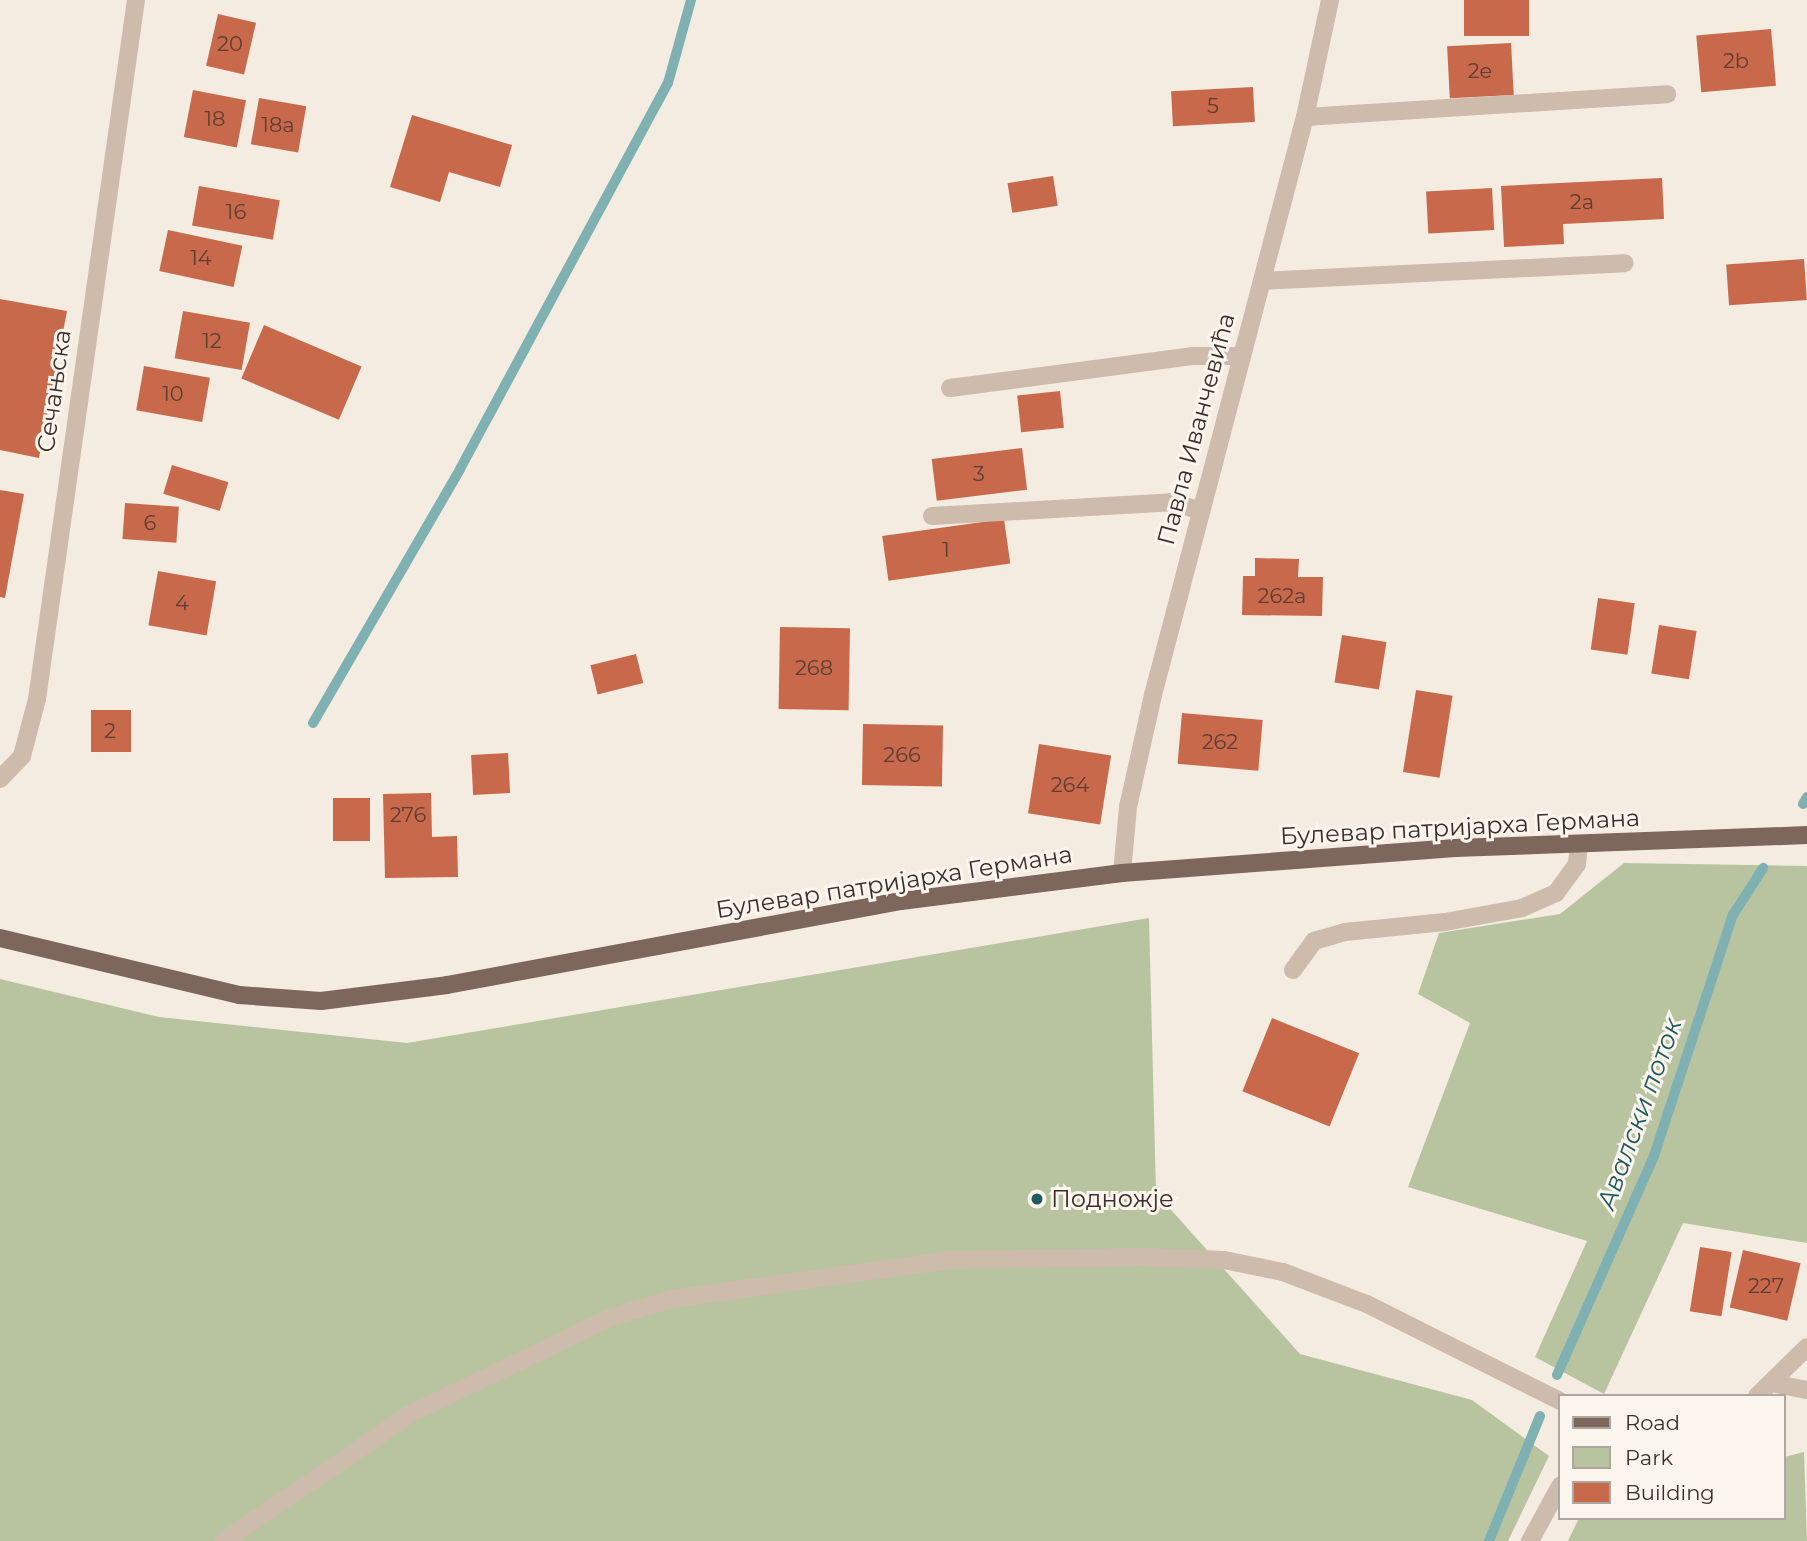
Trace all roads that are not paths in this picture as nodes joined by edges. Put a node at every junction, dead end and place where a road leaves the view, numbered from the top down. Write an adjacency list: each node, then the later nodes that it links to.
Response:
1 (136, 0): 11 (street, Сечањска)
2 (1330, 0): 4 (street, Павла Иванчевића)
3 (1667, 94): 4 (street)
4 (1304, 117): 6 (street, Павла Иванчевића)
5 (1625, 263): 6 (street)
6 (1262, 281): 7 (street, Павла Иванчевића)
7 (1240, 356): 8 (street); 9 (street, Павла Иванчевића)
8 (950, 388)
9 (1199, 510): 10 (street); 14 (street, Павла Иванчевића)
10 (932, 516)
11 (0, 779)
12 (1807, 835): 13 (main road, Булевар патријарха Германа)
13 (1578, 844): 14 (main road, Булевар патријарха Германа); 16 (street)
14 (1122, 873): 15 (main road, Булевар патријарха Германа)
15 (0, 938)
16 (1293, 970)
17 (1807, 1347): 18 (street)
18 (1772, 1383): 19 (street); 20 (street)
19 (1807, 1390)
20 (1759, 1394)
21 (1559, 1400): 23 (street)
22 (1559, 1488): 24 (street)
23 (224, 1541)
24 (1530, 1541)

